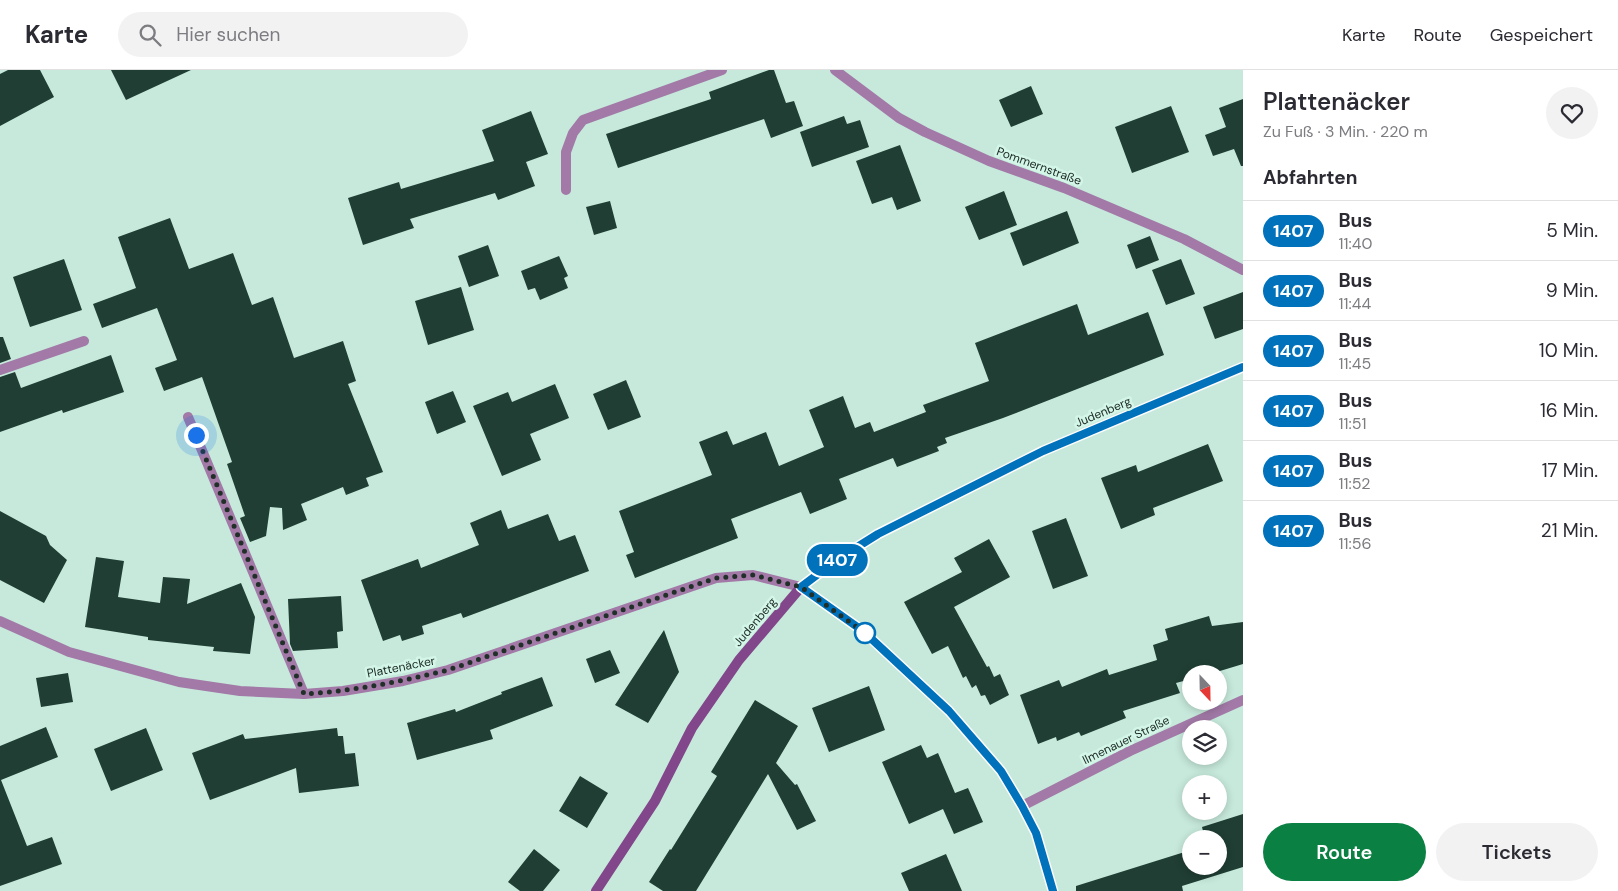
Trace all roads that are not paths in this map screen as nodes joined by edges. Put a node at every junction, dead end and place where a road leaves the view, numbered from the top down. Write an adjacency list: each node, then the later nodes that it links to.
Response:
1 (722, 70): 3 (street)
2 (835, 70): 4 (street, Pommernstraße)
3 (566, 190)
4 (1243, 270)
5 (84, 340): 7 (street)
6 (1243, 367): 9 (street, Judenberg)
7 (0, 370)
8 (188, 417): 11 (street)
9 (801, 587): 11 (street, Plattenäcker); 13 (street); 14 (street, Judenberg)
10 (0, 621): 11 (street, Plattenäcker)
11 (304, 694)
12 (1243, 700): 13 (street, Ilmenauer Straße)
13 (1022, 806): 15 (street)
14 (596, 891)
15 (1054, 891)

